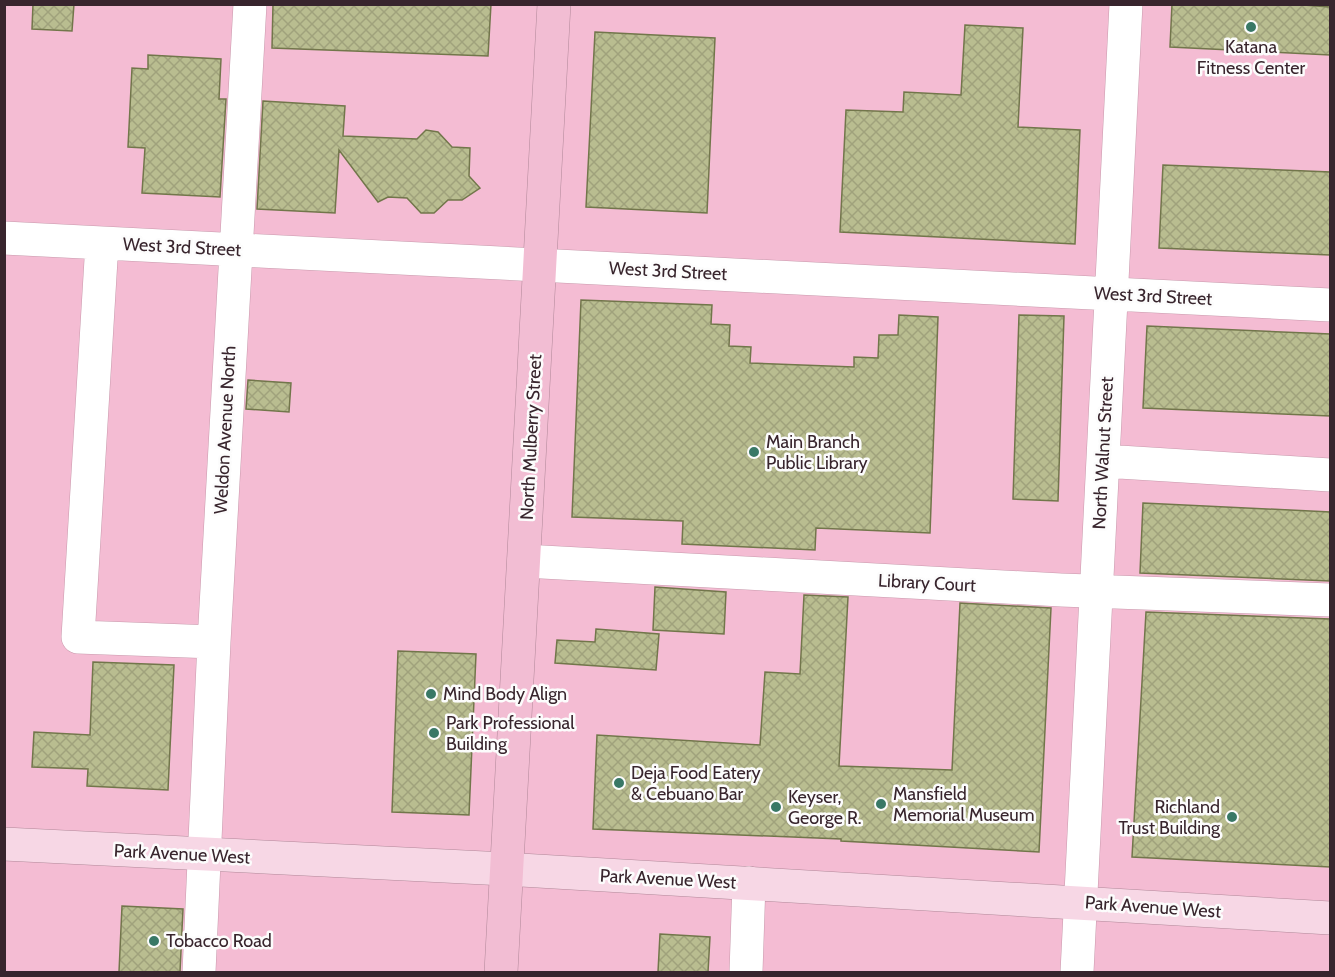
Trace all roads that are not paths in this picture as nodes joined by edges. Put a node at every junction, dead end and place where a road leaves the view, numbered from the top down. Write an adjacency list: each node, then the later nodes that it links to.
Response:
1 (250, 4): 6 (street, Weldon Avenue North)
2 (554, 4): 7 (highway, North Mulberry Street)
3 (1126, 4): 8 (street, North Walnut Street)
4 (4, 238): 5 (street, West 3rd Street)
5 (102, 243): 6 (street, West 3rd Street); 15 (street)
6 (235, 250): 7 (street, West 3rd Street); 15 (street, Weldon Avenue North)
7 (540, 265): 8 (street, West 3rd Street); 12 (highway, North Mulberry Street)
8 (1111, 294): 9 (street, West 3rd Street); 10 (street, North Walnut Street)
9 (1330, 305)
10 (1102, 461): 11 (street); 13 (street, North Walnut Street)
11 (1330, 475)
12 (524, 561): 13 (street, Library Court); 18 (highway, North Mulberry Street)
13 (1096, 591): 14 (street, Library Court); 20 (street, North Walnut Street)
14 (1330, 600)
15 (214, 642): 17 (street, Weldon Avenue North)
16 (4, 844): 17 (main road, Park Avenue West)
17 (205, 855): 18 (main road, Park Avenue West); 22 (street, Weldon Avenue North)
18 (506, 869): 19 (main road, Park Avenue West); 23 (highway, North Mulberry Street)
19 (749, 883): 20 (main road, Park Avenue West); 24 (street)
20 (1081, 902): 21 (main road, Park Avenue West); 25 (street, North Walnut Street)
21 (1330, 918)
22 (199, 972)
23 (501, 972)
24 (746, 972)
25 (1077, 972)

